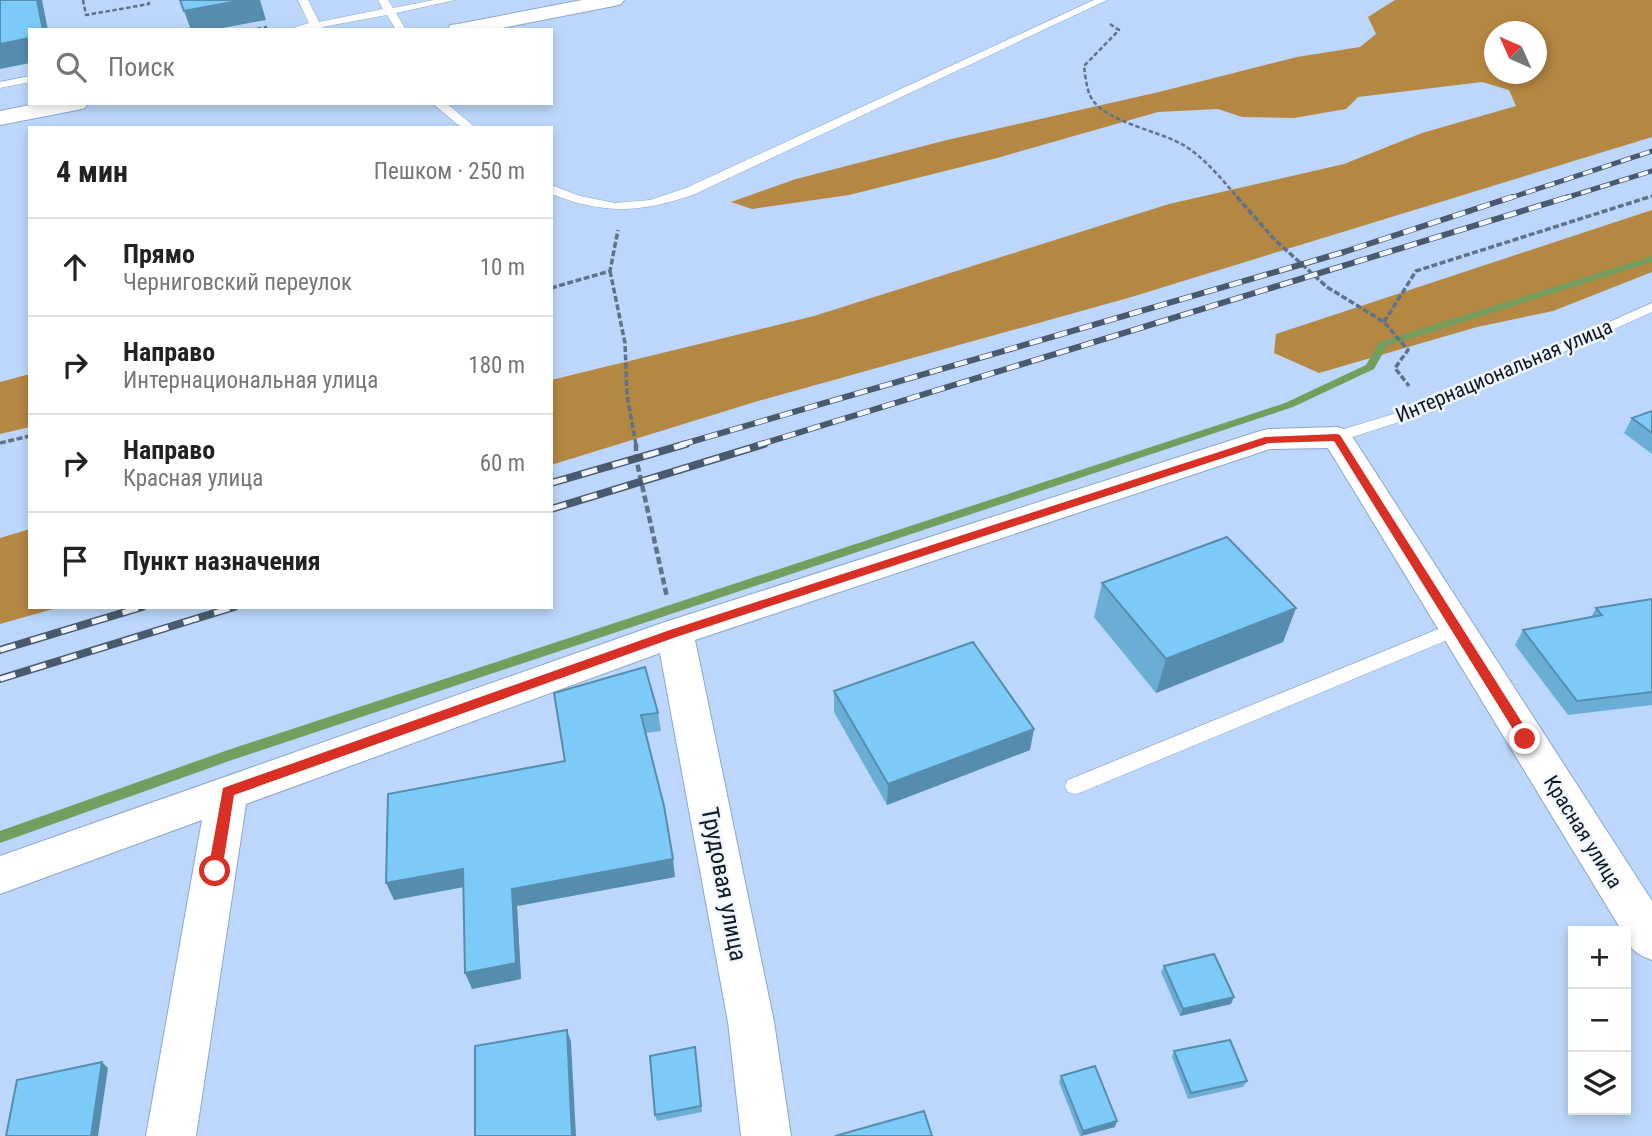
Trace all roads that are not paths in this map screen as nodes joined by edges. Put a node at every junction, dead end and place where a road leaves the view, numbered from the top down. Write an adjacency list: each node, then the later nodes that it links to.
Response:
1 (303, 0): 7 (lane)
2 (383, 0): 6 (lane)
3 (450, 0): 6 (lane)
4 (614, 0): 9 (street)
5 (1102, 0): 16 (lane)
6 (390, 11): 7 (lane); 8 (lane)
7 (317, 27)
8 (400, 28)
9 (468, 28)
10 (28, 79): 11 (lane)
11 (0, 85)
12 (67, 105): 14 (street)
13 (441, 105): 15 (lane)
14 (0, 118)
15 (467, 126)
16 (553, 190)
17 (1652, 307): 18 (lane, Интернациональная улица)
18 (1337, 438): 19 (street, Интернациональная улица); 20 (street, Красная улица)
19 (671, 615): 22 (street, Интернациональная улица); 26 (street, Трудовая улица)
20 (1458, 628): 21 (lane); 24 (street, Красная улица)
21 (1075, 786)
22 (228, 792): 23 (street, Интернациональная улица); 25 (street)
23 (0, 875)
24 (1648, 928)
25 (171, 1136)
26 (766, 1136)

